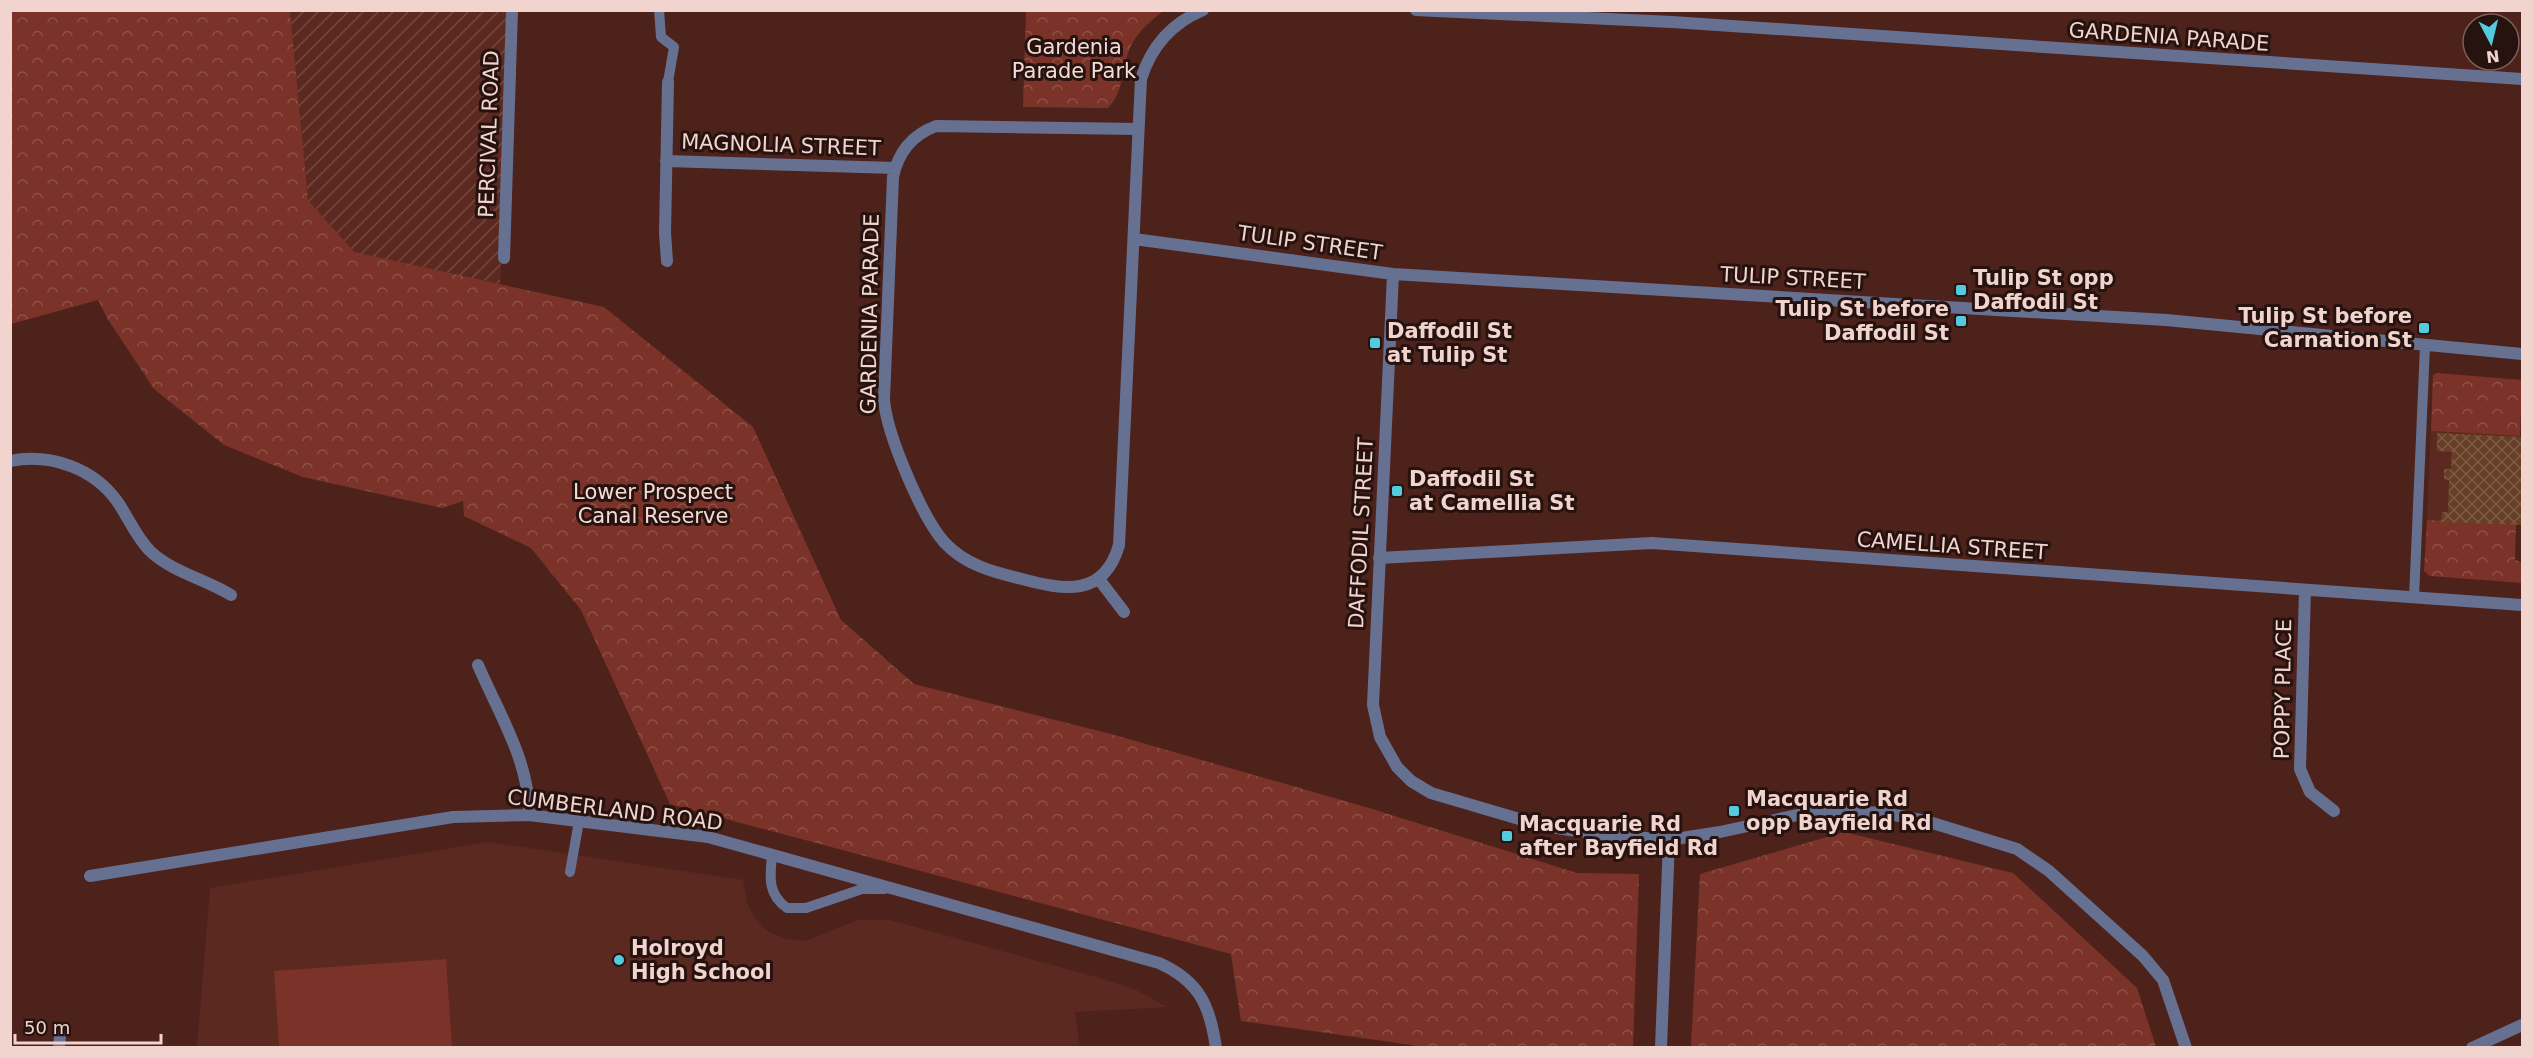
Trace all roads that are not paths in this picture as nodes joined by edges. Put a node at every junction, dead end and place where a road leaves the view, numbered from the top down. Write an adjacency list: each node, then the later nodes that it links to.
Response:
1 (512, 10): 11 (street, PERCIVAL ROAD)
2 (659, 10): 6 (lane)
3 (1203, 10): 7 (street)
4 (1416, 10): 5 (street, GARDENIA PARADE)
5 (2523, 79)
6 (668, 82): 8 (street, MAGNOLIA STREET)
7 (1137, 129): 9 (street, GARDENIA PARADE); 10 (street)
8 (666, 161): 9 (street, MAGNOLIA STREET); 12 (street, MAGNOLIA STREET)
9 (895, 168): 18 (street, GARDENIA PARADE)
10 (1134, 239): 13 (street, TULIP STREET); 18 (street)
11 (504, 258)
12 (668, 261)
13 (1393, 274): 14 (street, TULIP STREET); 17 (street, DAFFODIL STREET)
14 (2425, 346): 15 (street, TULIP STREET); 21 (lane)
15 (2523, 354)
16 (10, 461): 20 (street)
17 (1379, 558): 19 (street, CAMELLIA STREET); 28 (street, DAFFODIL STREET)
18 (1098, 578): 23 (street)
19 (2305, 590): 21 (street, CAMELLIA STREET); 25 (street, POPPY PLACE)
20 (231, 595)
21 (2414, 598): 22 (street, CAMELLIA STREET)
22 (2523, 605)
23 (1124, 612)
24 (478, 665): 26 (street)
25 (2334, 811)
26 (529, 815): 27 (street, CUMBERLAND ROAD); 31 (street, CUMBERLAND ROAD)
27 (579, 821): 29 (street, CUMBERLAND ROAD); 30 (lane)
28 (1669, 840): 35 (street); 36 (street)
29 (772, 855): 32 (street, CUMBERLAND ROAD); 32 (lane)
30 (570, 872)
31 (90, 876)
32 (894, 890): 34 (street, CUMBERLAND ROAD)
33 (2523, 1025): 37 (street)
34 (1216, 1047)
35 (1661, 1047)
36 (2186, 1047)
37 (2472, 1047)

